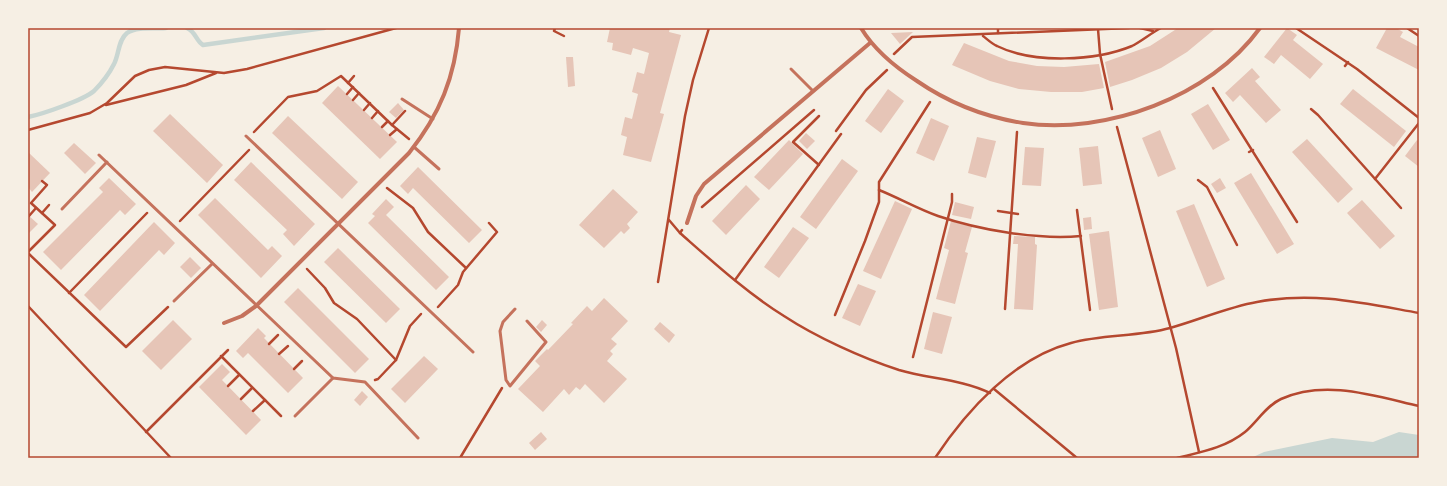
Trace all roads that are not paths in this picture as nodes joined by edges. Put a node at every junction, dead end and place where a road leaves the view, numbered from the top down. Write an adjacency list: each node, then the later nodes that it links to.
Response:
1 (459, 28): 8 (street)
2 (861, 28): 4 (street)
3 (1260, 28): 4 (street)
4 (870, 43): 6 (street)
5 (791, 69): 6 (lane)
6 (813, 91): 15 (street)
7 (402, 99): 8 (lane)
8 (433, 119): 10 (street)
9 (247, 137): 16 (lane)
10 (414, 146): 13 (lane); 16 (street)
11 (99, 155): 12 (lane)
12 (107, 162): 14 (lane); 17 (lane)
13 (439, 169)
14 (62, 209)
15 (687, 223)
16 (337, 224): 19 (street); 23 (lane)
17 (212, 264): 18 (lane); 19 (lane)
18 (174, 301)
19 (256, 306): 22 (street); 24 (lane)
20 (515, 309): 21 (lane)
21 (527, 321)
22 (224, 323)
23 (473, 352)
24 (333, 378): 25 (lane); 26 (lane)
25 (294, 416)
26 (418, 438)

